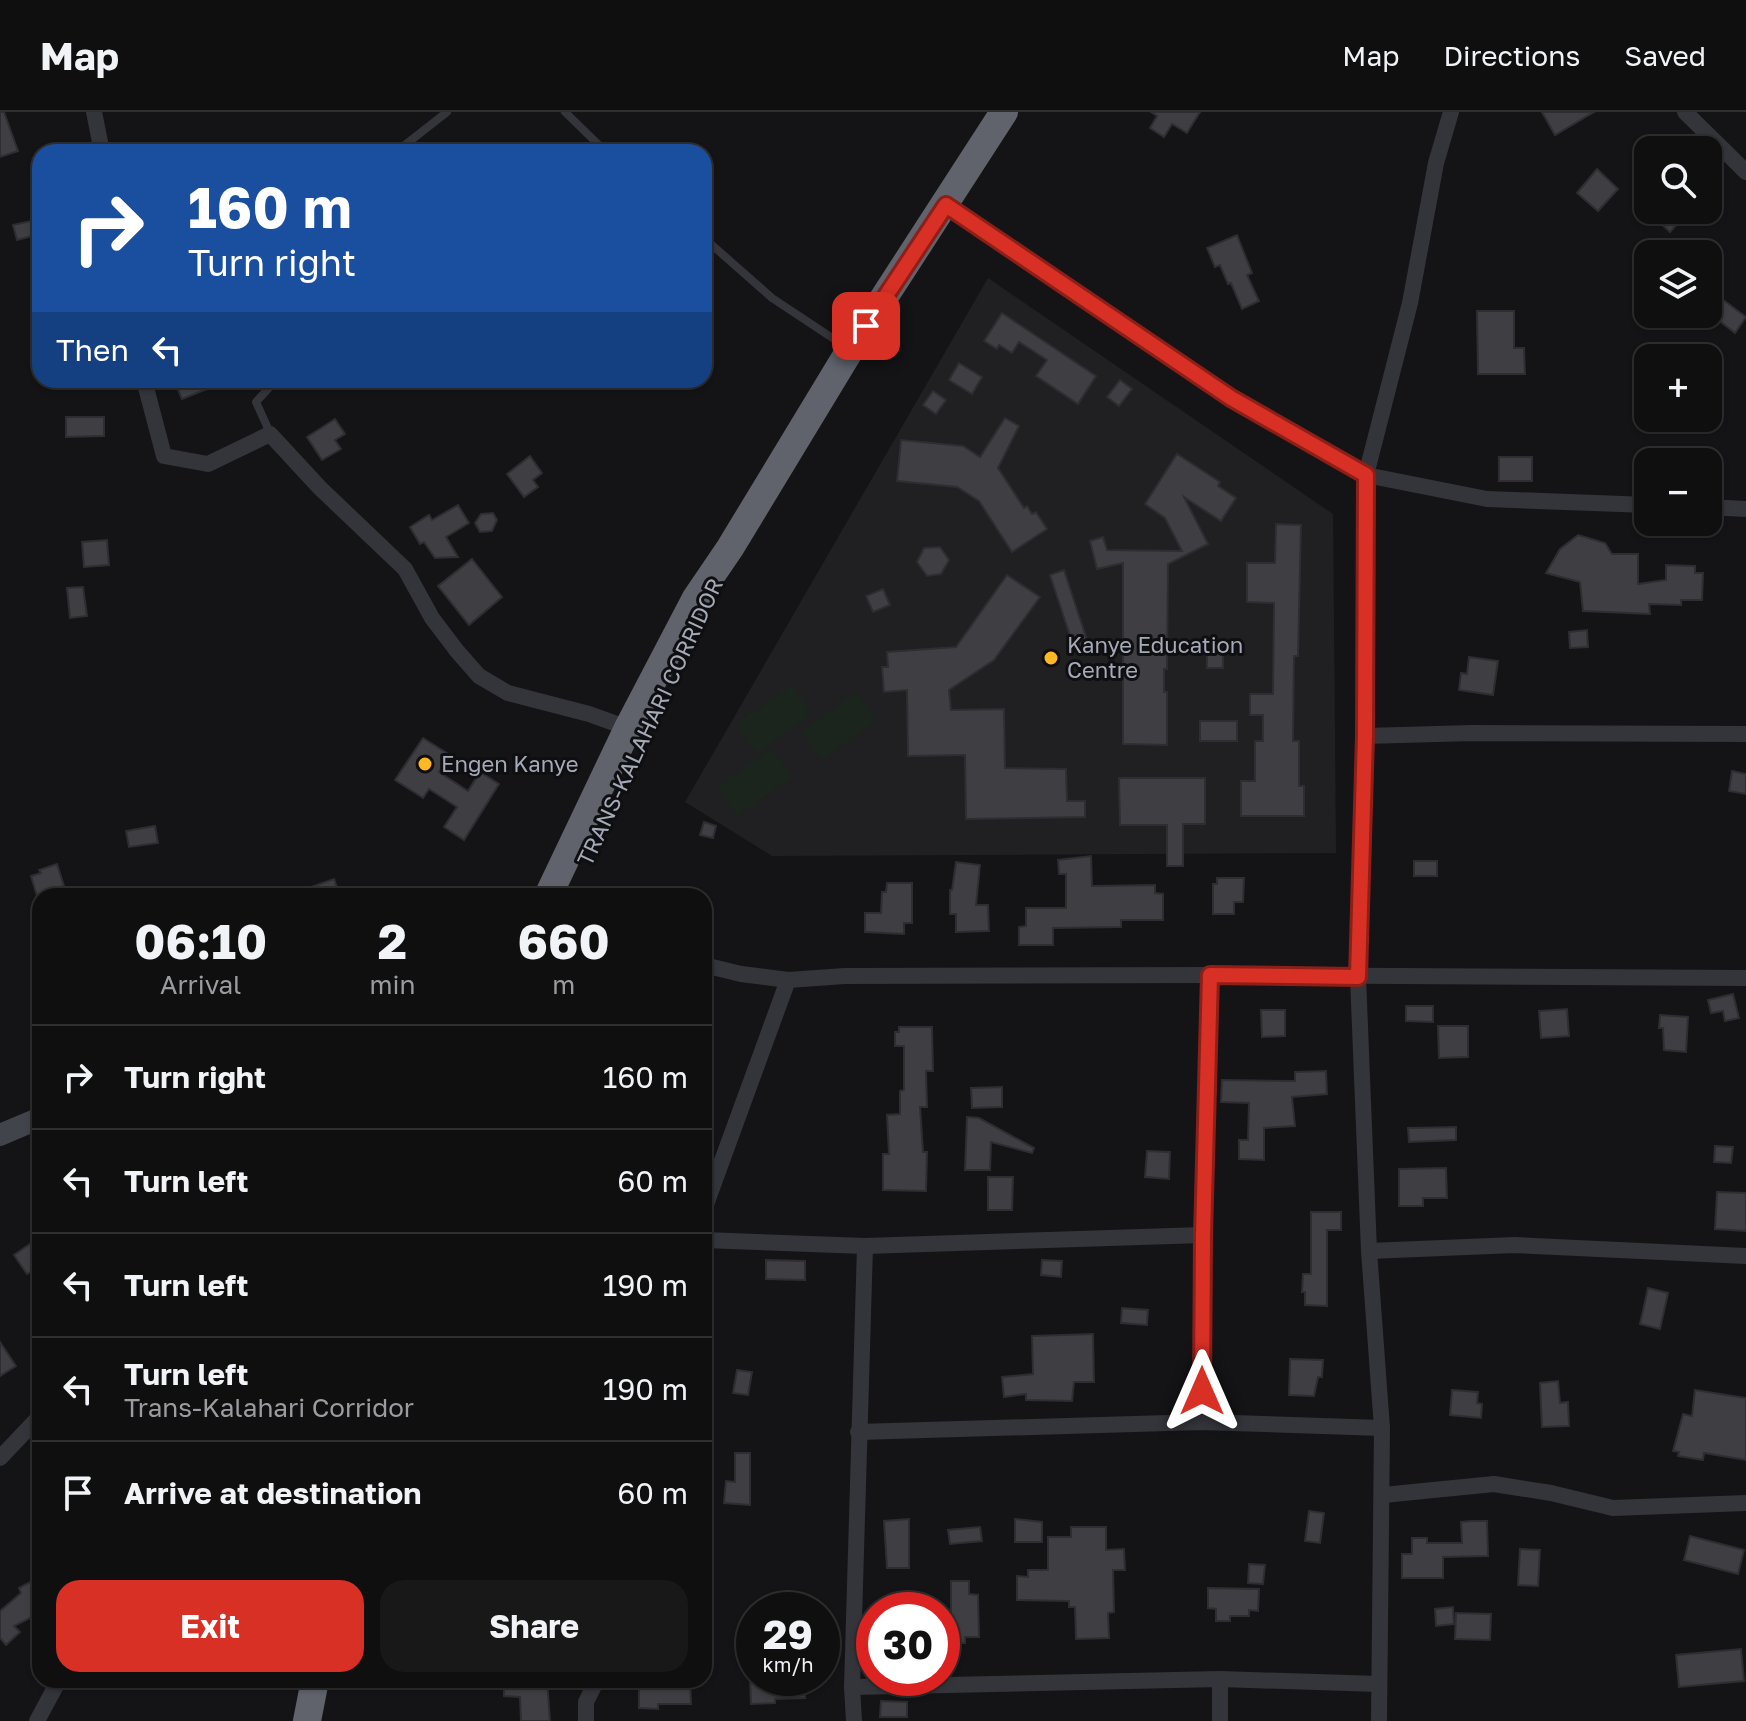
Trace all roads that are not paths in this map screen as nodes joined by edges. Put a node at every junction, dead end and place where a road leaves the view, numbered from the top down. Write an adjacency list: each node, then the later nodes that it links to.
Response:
1 (94, 112): 7 (street)
2 (447, 112): 8 (lane)
3 (565, 112): 9 (lane)
4 (1004, 112): 11 (highway, TRANS-KALAHARI CORRIDOR)
5 (1451, 112): 17 (street)
6 (1685, 112): 10 (street)
7 (100, 144)
8 (406, 144)
9 (598, 144)
10 (1746, 172)
11 (946, 205): 13 (highway, TRANS-KALAHARI CORRIDOR); 17 (street)
12 (712, 245): 13 (lane)
13 (850, 350): 21 (highway, TRANS-KALAHARI CORRIDOR)
14 (146, 388): 16 (street)
15 (269, 388): 16 (lane)
16 (270, 434): 22 (street)
17 (1366, 475): 18 (street); 24 (street)
18 (1634, 504)
19 (1722, 508): 20 (street)
20 (1746, 509)
21 (730, 548): 22 (highway, TRANS-KALAHARI CORRIDOR); 26 (highway, TRANS-KALAHARI CORRIDOR)
22 (628, 728): 25 (highway, TRANS-KALAHARI CORRIDOR)
23 (1746, 734): 24 (street)
24 (1365, 736): 29 (street)
25 (556, 888)
26 (557, 888)
27 (712, 967): 31 (street)
28 (1210, 975): 29 (street); 31 (street); 35 (street)
29 (1358, 977): 30 (street); 38 (street)
30 (1746, 978)
31 (788, 980): 34 (street)
32 (32, 1121): 33 (street)
33 (0, 1135)
34 (712, 1188)
35 (1203, 1235): 37 (street); 40 (street)
36 (712, 1240): 37 (street)
37 (865, 1246): 43 (street)
38 (1369, 1251): 39 (street); 42 (street)
39 (1746, 1256)
40 (1202, 1422): 42 (street); 43 (street)
41 (32, 1424): 44 (street)
42 (1382, 1428): 45 (street)
43 (858, 1432): 49 (street)
44 (0, 1458)
45 (1383, 1495): 46 (street); 48 (street)
46 (1746, 1503)
47 (1220, 1679): 48 (street); 49 (street); 57 (street)
48 (1379, 1684): 58 (street)
49 (852, 1687): 56 (street)
50 (55, 1688): 53 (street)
51 (313, 1688): 54 (highway)
52 (593, 1688): 55 (street)
53 (37, 1721)
54 (307, 1721)
55 (586, 1721)
56 (854, 1721)
57 (1220, 1721)
58 (1379, 1721)

